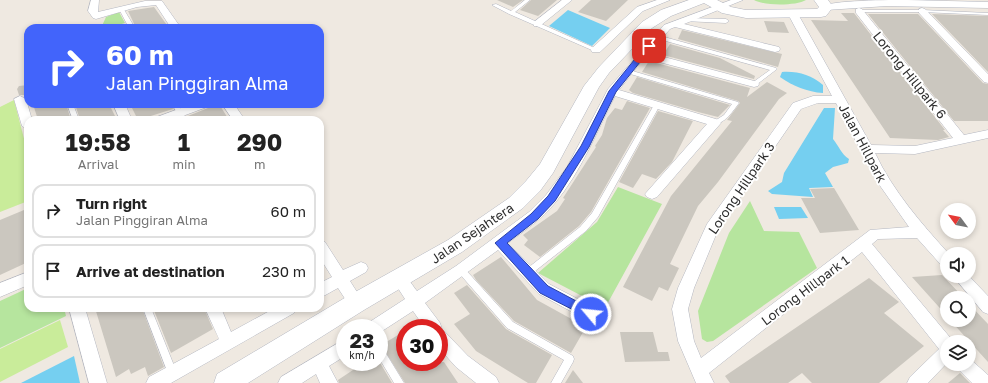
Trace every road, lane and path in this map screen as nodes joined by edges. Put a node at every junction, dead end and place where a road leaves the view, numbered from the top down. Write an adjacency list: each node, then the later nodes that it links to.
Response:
1 (95, 0): 20 (street)
2 (528, 0): 17 (lane)
3 (568, 0): 26 (street)
4 (666, 0): 30 (street)
5 (701, 0): 57 (main road, Jalan Sejahtera)
6 (706, 0): 13 (main road)
7 (739, 0): 13 (street)
8 (961, 2): 9 (street); 10 (street)
9 (824, 3): 18 (main road)
10 (978, 3): 12 (street)
11 (494, 5): 17 (lane)
12 (988, 6)
13 (719, 7): 18 (main road); 21 (street)
14 (120, 9): 20 (street); 24 (lane); 25 (street)
15 (859, 11): 16 (lane); 45 (street, Lorong Hillpark 6)
16 (922, 11): 19 (lane); 33 (street)
17 (511, 13): 26 (lane)
18 (793, 14): 37 (street, Jalan Hillpark)
19 (988, 14)
20 (96, 16): 23 (street)
21 (686, 20): 22 (lane); 27 (street)
22 (726, 21)
23 (93, 24)
24 (129, 24)
25 (173, 24)
26 (537, 24): 30 (lane)
27 (673, 24): 28 (street); 29 (street)
28 (657, 37): 31 (street); 34 (lane)
29 (775, 49)
30 (596, 50)
31 (642, 54): 32 (street); 34 (street)
32 (629, 72): 35 (street); 43 (lane)
33 (988, 80)
34 (754, 84)
35 (612, 91): 38 (street); 49 (street)
36 (20, 99): 41 (street)
37 (840, 100): 46 (street, Jalan Hillpark); 81 (street, Lorong Hillpark 3)
38 (657, 105): 43 (street); 55 (lane)
39 (192, 108): 40 (street)
40 (180, 112): 42 (street)
41 (25, 116)
42 (170, 116)
43 (715, 123): 47 (street)
44 (988, 134): 45 (street)
45 (961, 139): 46 (street)
46 (867, 149): 48 (street, Jalan Hillpark)
47 (652, 194)
48 (920, 232): 50 (street, Lorong Hillpark 1); 52 (street, Jalan Hillpark)
49 (500, 243): 54 (street); 55 (street)
50 (864, 244): 72 (street); 81 (street, Lorong Hillpark 1)
51 (324, 252): 56 (street)
52 (940, 254)
53 (362, 268): 56 (street)
54 (461, 270): 62 (street); 89 (lane)
55 (527, 273): 69 (street)
56 (341, 279): 60 (street); 63 (street)
57 (399, 279): 62 (street); 63 (main road, Jalan Sejahtera)
58 (24, 280): 61 (street)
59 (967, 283): 64 (street)
60 (324, 289)
61 (0, 290)
62 (415, 302): 70 (street); 71 (street)
63 (356, 303): 84 (main road, Jalan Sejahtera)
64 (988, 306)
65 (79, 312): 82 (street)
66 (149, 312): 80 (lane)
67 (215, 312): 73 (street)
68 (282, 312): 73 (street)
69 (591, 314)
70 (388, 319)
71 (427, 319)
72 (940, 337)
73 (228, 342): 80 (street)
74 (448, 348): 88 (street)
75 (336, 353): 77 (street)
76 (940, 359): 90 (street)
77 (319, 363): 85 (street); 86 (street)
78 (388, 365): 87 (lane)
79 (972, 371): 91 (street)
80 (172, 374): 83 (street)
81 (701, 377)
82 (98, 383)
83 (155, 383)
84 (226, 383)
85 (287, 383)
86 (329, 383)
87 (399, 383)
88 (490, 383)
89 (556, 383)
90 (916, 383)
91 (984, 383)

